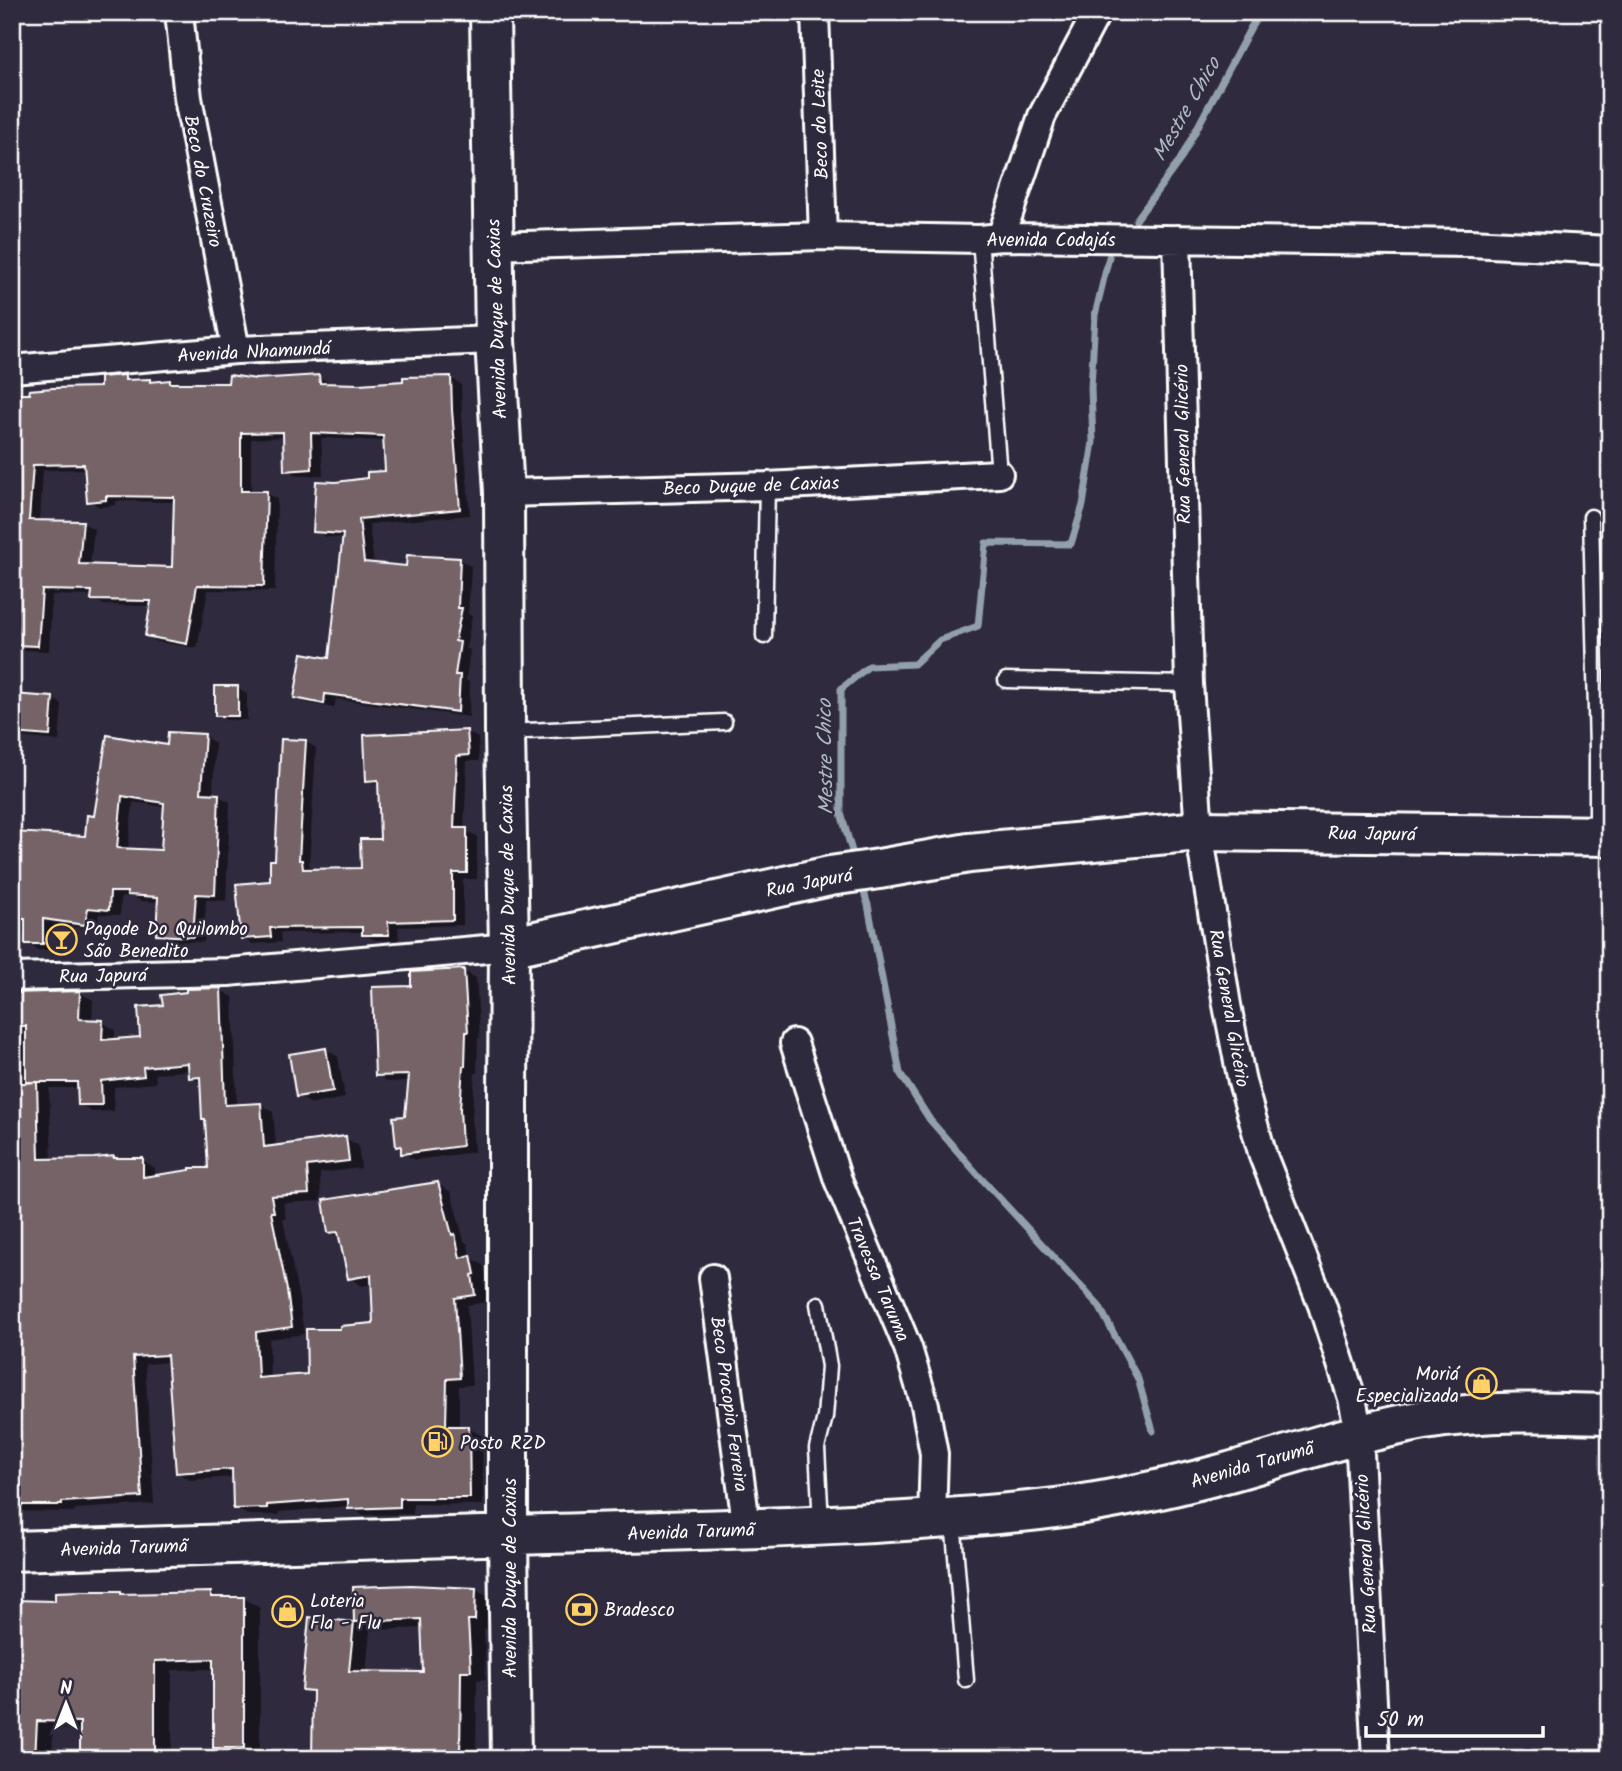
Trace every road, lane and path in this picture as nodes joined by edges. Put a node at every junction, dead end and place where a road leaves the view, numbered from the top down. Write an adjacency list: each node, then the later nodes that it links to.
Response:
1 (179, 12): 11 (street, Beco do Cruzeiro)
2 (490, 12): 8 (street, Avenida Duque de Caxias)
3 (815, 12): 5 (street, Beco do Leite)
4 (1097, 12): 6 (street)
5 (823, 236): 6 (street, Avenida Codajás); 8 (street, Avenida Codajás)
6 (990, 238): 7 (street, Avenida Codajás); 13 (lane)
7 (1177, 239): 9 (street, Avenida Codajás); 19 (street, Rua General Glicério)
8 (493, 246): 10 (street, Avenida Duque de Caxias)
9 (1610, 250)
10 (495, 340): 11 (street, Avenida Nhamundá); 15 (street, Avenida Duque de Caxias)
11 (236, 350): 12 (street, Avenida Nhamundá)
12 (12, 369)
13 (999, 474): 14 (street, Beco Duque de Caxias)
14 (767, 486): 15 (street, Beco Duque de Caxias); 17 (lane)
15 (504, 493): 21 (street, Avenida Duque de Caxias)
16 (1591, 517): 23 (lane)
17 (764, 636)
18 (1006, 680): 19 (lane)
19 (1189, 684): 22 (street, Rua General Glicério)
20 (724, 722): 21 (lane)
21 (505, 732): 24 (street, Avenida Duque de Caxias)
22 (1199, 831): 23 (street, Rua Japurá); 24 (street, Rua Japurá); 30 (street, Rua General Glicério)
23 (1604, 836)
24 (509, 947): 25 (street, Rua Japurá); 34 (street, Avenida Duque de Caxias)
25 (12, 977)
26 (794, 1043): 31 (street, Travessa Taruma)
27 (713, 1278): 33 (street, Beco Procopio Ferreira)
28 (818, 1304): 32 (lane)
29 (1610, 1414): 30 (street, Avenida Tarumã)
30 (1359, 1434): 31 (street, Avenida Tarumã); 38 (street, Rua General Glicério)
31 (942, 1519): 32 (street, Avenida Tarumã); 36 (lane)
32 (821, 1526): 33 (street, Avenida Tarumã)
33 (747, 1530): 34 (street, Avenida Tarumã)
34 (508, 1535): 35 (street, Avenida Tarumã); 37 (street, Avenida Duque de Caxias)
35 (12, 1551)
36 (966, 1680)
37 (511, 1759)
38 (1376, 1759)

